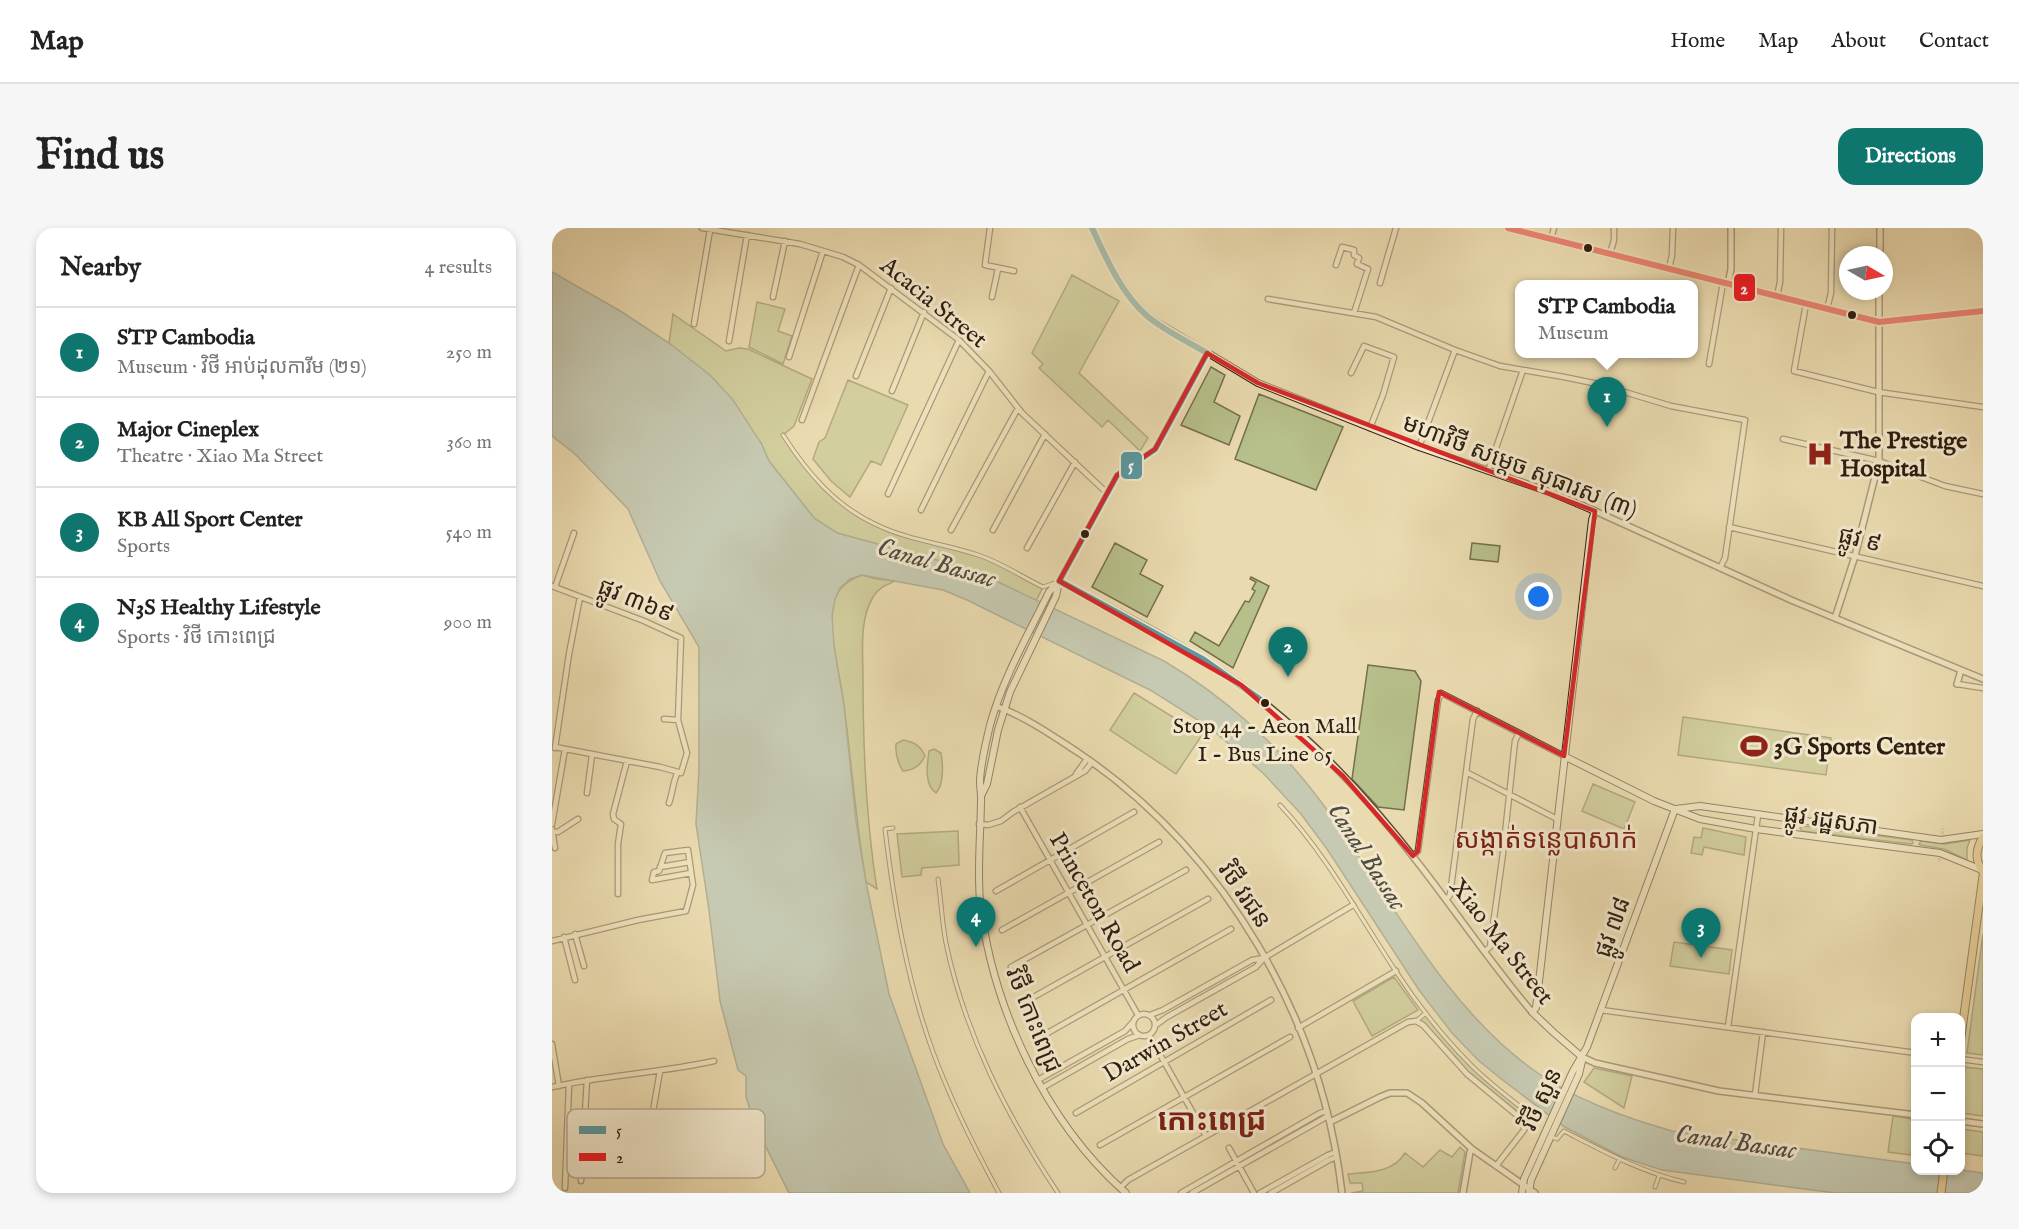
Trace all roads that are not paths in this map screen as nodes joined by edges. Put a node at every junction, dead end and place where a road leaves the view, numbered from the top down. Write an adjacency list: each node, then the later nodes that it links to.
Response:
1 (702, 228): 13 (street, Acacia Street)
2 (990, 228): 22 (street)
3 (1092, 228): 43 (main road, មហាវិថី សម្តេច សុធារស (៣))
4 (1396, 228): 25 (street)
5 (1508, 228): 15 (main road)
6 (1554, 228): 15 (street)
7 (1614, 228): 19 (street)
8 (1673, 228): 23 (street)
9 (1731, 228): 26 (street)
10 (1781, 228): 28 (street)
11 (1832, 228): 34 (street)
12 (1880, 228): 17 (street)
13 (710, 230): 14 (street, Acacia Street); 39 (street)
14 (747, 236): 16 (street, Acacia Street); 41 (street)
15 (1551, 239): 19 (main road)
16 (785, 241): 18 (street, Acacia Street); 29 (street)
17 (1880, 246)
18 (823, 250): 20 (street, Acacia Street); 44 (street)
19 (1610, 254): 23 (main road)
20 (859, 265): 27 (street, Acacia Street); 54 (street)
21 (1336, 265): 37 (street)
22 (999, 268): 24 (street); 30 (street)
23 (1669, 269): 26 (main road)
24 (1014, 271)
25 (1380, 283)
26 (1725, 283): 28 (main road); 45 (street)
27 (891, 288): 36 (street, Acacia Street); 49 (street)
28 (1777, 296): 33 (main road)
29 (773, 297)
30 (992, 297)
31 (1268, 299): 37 (street)
32 (1880, 300): 38 (street)
33 (1806, 304): 34 (main road); 51 (street)
34 (1827, 309): 38 (main road)
35 (1983, 311): 38 (main road)
36 (924, 312): 40 (street, Acacia Street); 50 (street)
37 (1354, 314): 42 (street)
38 (1879, 322): 51 (street)
39 (694, 324)
40 (959, 340): 47 (street, Acacia Street); 64 (street)
41 (729, 341)
42 (1455, 350): 46 (street); 59 (street)
43 (1207, 353): 55 (main road, មហាវិថី សម្តេច សុធារស (៣)); 63 (main road, វិថី កោះពេជ្រ)
44 (789, 357)
45 (1709, 364)
46 (1523, 370): 62 (street); 68 (street)
47 (989, 371): 53 (street, Acacia Street); 66 (street)
48 (1351, 373): 55 (street)
49 (856, 376)
50 (892, 391)
51 (1878, 392): 52 (street); 60 (street)
52 (1983, 407)
53 (1018, 408): 56 (street, Acacia Street); 69 (street)
54 (802, 420)
55 (1370, 428): 59 (main road, មហាវិថី សម្តេច សុធារស (៣))
56 (1045, 434): 61 (street, Acacia Street); 70 (street)
57 (783, 435): 75 (street)
58 (1783, 439): 60 (street)
59 (1419, 447): 62 (main road, មហាវិថី សម្តេច សុធារស (៣))
60 (1879, 461): 65 (street); 73 (street)
61 (1075, 462): 63 (street, Acacia Street); 72 (street)
62 (1488, 471): 67 (main road, មហាវិថី សម្តេច សុធារស (៣))
63 (1109, 490): 75 (main road, វិថី កោះពេជ្រ)
64 (888, 494)
65 (1983, 494)
66 (921, 510)
67 (1595, 512): 74 (street, មហាវិថី សម្តេច សុធារស (៣)); 93 (main road)
68 (1729, 527): 73 (street, ផ្លូវ ៩); 74 (street)
69 (951, 530)
70 (993, 530)
71 (574, 533): 76 (street)
72 (1028, 548)
73 (1855, 556): 77 (street, ផ្លូវ ៩); 79 (street)
74 (1720, 568): 79 (street, មហាវិថី សម្តេច សុធារស (៣))
75 (1059, 581): 84 (main road, វិថី កោះពេជ្រ); 85 (main road, វិថី កោះពេជ្រ); 117 (street, Xiao Ma Street)
76 (553, 586): 78 (street, ផ្លូវ ៣៦៩)
77 (1983, 586)
78 (580, 597): 88 (street, ផ្លូវ ៣៦៩); 90 (street)
79 (1835, 618): 80 (street, មហាវិថី សម្តេច សុធារស (៣))
80 (1961, 670): 81 (street, មហាវិថី សម្តេច សុធារស (៣)); 82 (street)
81 (1983, 679)
82 (1958, 684): 83 (street)
83 (1983, 688)
84 (996, 706): 85 (street, វិថី វរជន); 100 (main road, វិថី កោះពេជ្រ)
85 (1004, 709): 94 (street, វិថី វរជន); 100 (main road, វិថី កោះពេជ្រ)
86 (1477, 711): 89 (street); 97 (street); 117 (street)
87 (664, 719): 88 (street)
88 (678, 720): 96 (street, ផ្លូវ ៣៦៩)
89 (1519, 733): 93 (street); 99 (street)
90 (554, 747): 91 (street)
91 (564, 749): 92 (street); 109 (street)
92 (592, 755): 95 (street); 98 (street)
93 (1564, 756): 104 (main road, ផ្លូវ រដ្ឋសភា); 108 (main road)
94 (1089, 760): 103 (street); 139 (street, វិថី វរជន)
95 (627, 761): 96 (street); 127 (street)
96 (678, 772): 101 (street, ផ្លូវ ៣៦៩)
97 (1466, 772): 99 (street); 129 (street)
98 (587, 793)
99 (1509, 794): 108 (street); 137 (street)
100 (981, 796): 110 (main road, វិថី កោះពេជ្រ)
101 (669, 803)
102 (1280, 805): 130 (street)
103 (1020, 807): 110 (street); 118 (street, Princeton Road)
104 (1676, 809): 106 (main road, ផ្លូវ រដ្ឋសភា); 112 (main road, ផ្លូវ រដ្ឋសភា); 149 (main road, ផ្លូវ ៧៨)
105 (1134, 812): 118 (street)
106 (1758, 815): 112 (street); 114 (main road, ផ្លូវ រដ្ឋសភា)
107 (578, 819): 113 (street)
108 (1557, 819): 150 (main road)
109 (552, 825): 113 (street)
110 (979, 825): 177 (main road, វិថី កោះពេជ្រ)
111 (892, 828): 214 (street)
112 (1756, 829): 123 (main road, ផ្លូវ រដ្ឋសភា); 158 (street)
113 (552, 832): 116 (street)
114 (1983, 836): 123 (main road)
115 (1159, 842): 126 (street)
116 (555, 848)
117 (1413, 856): 129 (street, Xiao Ma Street)
118 (1050, 860): 125 (street); 126 (street, Princeton Road)
119 (690, 862): 120 (street); 120 (street); 122 (street)
120 (660, 867): 122 (street)
121 (1186, 870): 131 (street)
122 (691, 873): 134 (street)
123 (1982, 873): 152 (main road)
124 (938, 879): 215 (street)
125 (996, 891)
126 (1069, 893): 131 (street, Princeton Road); 133 (street)
127 (618, 894)
128 (1208, 899): 138 (street)
129 (1446, 900): 137 (street, Xiao Ma Street)
130 (1353, 905): 139 (street); 142 (street)
131 (1087, 925): 138 (street, Princeton Road); 141 (street)
132 (1230, 929): 145 (street)
133 (1002, 930)
134 (574, 934): 135 (street); 140 (street)
135 (564, 937): 136 (street); 143 (street)
136 (552, 941)
137 (1485, 951): 150 (street, Xiao Ma Street)
138 (1105, 957): 145 (street, Princeton Road); 148 (street)
139 (1264, 958): 144 (street); 146 (street); 159 (street, វិថី វរជន)
140 (584, 966)
141 (1011, 968)
142 (1396, 971): 151 (street); 159 (street)
143 (575, 980)
144 (1205, 986): 146 (street); 154 (street)
145 (1124, 989): 153 (street, Princeton Road); 164 (street)
146 (1209, 993): 157 (street)
147 (1271, 1000): 172 (street, Darwin Street)
148 (1023, 1003)
149 (1601, 1010): 158 (street); 169 (main road, ផ្លូវ ៧៨)
150 (1532, 1012): 169 (main road, Xiao Ma Street)
151 (1425, 1013): 155 (street); 192 (street)
152 (1964, 1013)
153 (1138, 1015): 154 (street); 156 (street)
154 (1150, 1015): 157 (street)
155 (1416, 1021): 175 (street); 192 (street)
156 (1133, 1022): 161 (street); 166 (street)
157 (1156, 1025): 162 (street)
158 (1728, 1027): 160 (street)
159 (1298, 1028): 175 (street, វិថី វរជន)
160 (1763, 1032): 167 (street); 182 (street)
161 (1140, 1035): 162 (street); 168 (street)
162 (1149, 1035): 172 (street)
163 (1290, 1037): 183 (street)
164 (1037, 1039)
165 (552, 1044): 179 (street)
166 (1094, 1048): 168 (street); 177 (street)
167 (1911, 1052)
168 (1098, 1056): 181 (street)
169 (1582, 1057): 182 (street); 193 (main road, វិថី សួន)
170 (1965, 1060): 173 (street)
171 (714, 1061): 174 (street)
172 (1164, 1062): 183 (street); 187 (street, Darwin Street)
173 (1983, 1062)
174 (660, 1071): 176 (street); 186 (street)
175 (1316, 1074): 189 (street, វិថី វរជន); 195 (street)
176 (587, 1080): 178 (street); 185 (street)
177 (1038, 1080): 181 (main road, វិថី កោះពេជ្រ)
178 (569, 1084): 179 (street); 184 (street)
179 (559, 1086): 180 (street)
180 (552, 1088)
181 (1042, 1088): 212 (main road, វិថី កោះពេជ្រ)
182 (1755, 1095): 188 (street)
183 (1184, 1097): 195 (street); 196 (street)
184 (568, 1109)
185 (585, 1109)
186 (654, 1109)
187 (1076, 1113)
188 (1911, 1114)
189 (1328, 1116): 198 (street); 199 (street, វិថី វរជន); 201 (street)
190 (1965, 1122): 191 (street)
191 (1983, 1124)
192 (1524, 1130): 202 (street)
193 (1549, 1133): 200 (street); 209 (main road, វិថី សួន); 213 (main road, វិថី សួន)
194 (567, 1136): 211 (street)
195 (1206, 1136): 212 (street)
196 (1100, 1145)
197 (1229, 1148): 201 (street)
198 (1472, 1149): 202 (street); 222 (street)
199 (1337, 1155): 219 (street); 220 (street); 221 (street, វិថី វរជន)
200 (1619, 1160): 203 (street); 205 (street)
201 (1238, 1164): 216 (street); 217 (street); 218 (street)
202 (1496, 1166): 209 (street)
203 (1616, 1168)
204 (1943, 1175): 224 (main road)
205 (1659, 1176): 208 (street); 210 (street)
206 (581, 1178): 207 (street)
207 (581, 1181)
208 (1684, 1182)
209 (1523, 1185): 213 (street); 223 (main road, វិថី សួន)
210 (1655, 1187)
211 (565, 1188)
212 (1123, 1190)
213 (1531, 1192)
214 (999, 1193)
215 (1058, 1193)
216 (1181, 1193)
217 (1192, 1193)
218 (1254, 1193)
219 (1260, 1193)
220 (1271, 1193)
221 (1342, 1193)
222 (1463, 1193)
223 (1522, 1193)
224 (1941, 1193)

